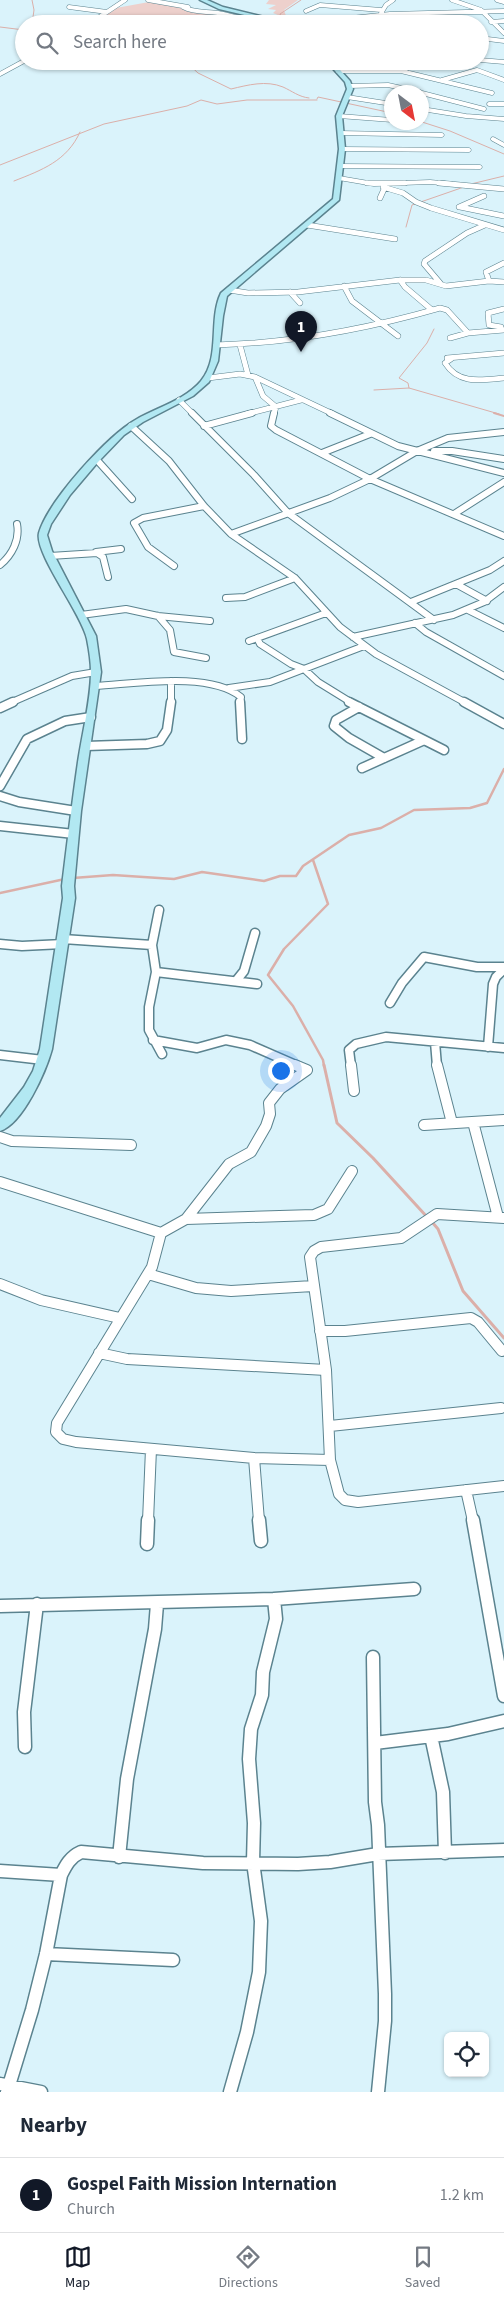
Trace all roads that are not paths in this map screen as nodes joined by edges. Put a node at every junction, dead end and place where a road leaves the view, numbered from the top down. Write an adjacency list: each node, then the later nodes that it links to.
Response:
1 (125, 0): 16 (street)
2 (148, 0): 11 (street)
3 (203, 0): 20 (main road)
4 (393, 0): 13 (street)
5 (452, 0): 17 (street)
6 (497, 0): 7 (street)
7 (504, 2)
8 (351, 3): 9 (street)
9 (317, 5): 13 (street); 14 (street)
10 (69, 7): 16 (street)
11 (182, 7): 12 (street); 19 (street)
12 (190, 8)
13 (381, 10): 21 (street)
14 (306, 11)
15 (504, 11): 17 (street)
16 (107, 12): 18 (street)
17 (483, 12): 22 (street); 23 (street)
18 (102, 15)
19 (223, 15)
20 (255, 15)
21 (380, 15)
22 (406, 15)
23 (485, 15)
24 (489, 20): 26 (street)
25 (504, 21): 26 (street)
26 (491, 22): 27 (street)
27 (504, 33): 28 (street)
28 (489, 36)
29 (489, 39): 30 (street)
30 (497, 40): 31 (street); 32 (street)
31 (504, 41)
32 (504, 48)
33 (489, 61): 34 (street)
34 (504, 62)
35 (15, 66): 38 (street)
36 (338, 71): 37 (street); 44 (main road)
37 (401, 71): 41 (street)
38 (0, 74)
39 (490, 74): 40 (street); 41 (street); 42 (street)
40 (504, 74)
41 (440, 80): 45 (street)
42 (504, 80)
43 (384, 85): 44 (street)
44 (349, 86): 47 (main road)
45 (492, 93)
46 (429, 95): 51 (street)
47 (347, 97): 48 (street); 53 (main road)
48 (384, 103)
49 (489, 104): 50 (street)
50 (504, 104)
51 (484, 109)
52 (429, 110): 55 (street)
53 (339, 116): 54 (street); 56 (main road)
54 (384, 119)
55 (504, 119)
56 (340, 133): 57 (street); 60 (main road)
57 (442, 135)
58 (493, 139): 59 (street)
59 (504, 145)
60 (342, 149): 61 (street); 62 (main road)
61 (469, 150)
62 (340, 166): 63 (street); 64 (main road)
63 (480, 167)
64 (339, 178): 65 (street); 73 (main road)
65 (374, 184): 66 (street); 67 (street)
66 (385, 187): 69 (street); 71 (street)
67 (504, 189)
68 (484, 196): 70 (street)
69 (380, 198)
70 (460, 206): 71 (street); 72 (street)
71 (445, 212): 74 (street)
72 (504, 216)
73 (308, 225): 76 (street); 83 (main road)
74 (484, 226): 75 (street); 81 (street)
75 (504, 230)
76 (395, 239)
77 (504, 264): 79 (street)
78 (400, 280): 81 (street); 82 (street); 87 (street)
79 (489, 281): 80 (street); 81 (street)
80 (504, 282)
81 (442, 285)
82 (344, 286): 84 (street); 88 (street)
83 (229, 290): 84 (street); 93 (main road)
84 (290, 292): 85 (street)
85 (300, 303)
86 (504, 309): 89 (street)
87 (432, 310): 88 (street); 90 (street)
88 (384, 324): 91 (street); 94 (street)
89 (504, 328): 90 (street)
90 (468, 333): 92 (street)
91 (398, 336)
92 (450, 338)
93 (216, 345): 94 (street); 98 (main road)
94 (240, 345): 96 (street)
95 (504, 353): 99 (street)
96 (248, 375): 97 (street); 98 (street)
97 (255, 377): 101 (street); 102 (street)
98 (208, 378): 100 (main road)
99 (504, 378)
100 (179, 400): 103 (main road); 104 (street)
101 (300, 400): 102 (street); 106 (street)
102 (276, 406): 104 (street); 108 (street)
103 (131, 426): 109 (main road); 115 (street)
104 (204, 426): 116 (street)
105 (504, 432): 107 (street)
106 (370, 434): 107 (street); 108 (street)
107 (417, 451): 110 (street); 111 (street); 112 (street)
108 (322, 453): 112 (street)
109 (96, 459): 114 (street); 123 (main road)
110 (504, 459)
111 (504, 473)
112 (370, 479): 116 (street); 117 (street)
113 (504, 482): 117 (street)
114 (132, 499)
115 (204, 506): 119 (street); 126 (street)
116 (288, 513): 119 (street); 133 (street)
117 (454, 514): 120 (street)
118 (17, 524): 125 (street)
119 (231, 534): 128 (street)
120 (504, 536)
121 (121, 549): 122 (street)
122 (93, 552): 123 (street); 127 (street)
123 (50, 556): 136 (main road)
124 (504, 561): 129 (street)
125 (0, 565)
126 (174, 566)
127 (108, 577)
128 (295, 578): 131 (street); 135 (street)
129 (456, 584): 132 (street); 133 (street)
130 (504, 587): 132 (street)
131 (226, 598)
132 (487, 601): 134 (street)
133 (411, 602): 138 (street)
134 (468, 610): 138 (street); 141 (street)
135 (326, 613): 142 (street); 143 (street)
136 (81, 615): 137 (street); 148 (main road)
137 (158, 616): 139 (street); 146 (street)
138 (434, 620): 140 (street)
139 (210, 621)
140 (415, 623): 143 (street); 149 (street)
141 (504, 628)
142 (257, 638): 144 (street); 147 (street)
143 (353, 638): 145 (street)
144 (249, 641)
145 (364, 646): 147 (street); 157 (street)
146 (206, 658)
147 (304, 669): 152 (street); 153 (street)
148 (96, 672): 151 (main road); 154 (street)
149 (504, 676)
150 (172, 681): 151 (street); 152 (street); 161 (street)
151 (95, 686): 156 (main road)
152 (228, 688): 159 (street)
153 (359, 707): 160 (street); 163 (street)
154 (0, 708)
155 (504, 713): 157 (street)
156 (91, 717): 161 (main road); 165 (street)
157 (494, 719): 158 (street)
158 (504, 724)
159 (242, 740)
160 (422, 741): 162 (street); 163 (street)
161 (86, 746): 167 (main road)
162 (444, 750)
163 (384, 758): 164 (street)
164 (362, 768)
165 (0, 786)
166 (0, 796): 167 (street)
167 (76, 811): 169 (main road)
168 (0, 826): 169 (street)
169 (74, 834): 172 (main road)
170 (159, 910): 174 (street)
171 (255, 933): 177 (street)
172 (63, 942): 173 (street); 174 (street); 186 (main road)
173 (0, 944)
174 (152, 946): 176 (street)
175 (504, 968): 179 (street); 182 (street)
176 (156, 972): 177 (street); 180 (street)
177 (236, 981): 178 (street)
178 (257, 984)
179 (390, 1003)
180 (153, 1040): 184 (street); 198 (street)
181 (435, 1042): 182 (street); 187 (street); 190 (street)
182 (488, 1047): 183 (street)
183 (504, 1048)
184 (162, 1054)
185 (0, 1055): 186 (street)
186 (43, 1060): 192 (main road)
187 (354, 1090)
188 (504, 1120): 189 (street)
189 (473, 1122): 190 (street); 197 (street)
190 (452, 1123): 191 (street)
191 (424, 1125)
192 (0, 1126)
193 (0, 1137): 194 (street)
194 (131, 1145)
195 (352, 1171): 198 (street)
196 (0, 1182): 199 (street)
197 (501, 1217): 202 (street)
198 (186, 1219): 199 (street)
199 (161, 1233): 200 (street)
200 (148, 1274): 202 (street); 203 (street)
201 (0, 1284): 203 (street)
202 (313, 1286): 204 (street)
203 (120, 1318): 206 (street)
204 (320, 1331): 205 (street); 207 (street)
205 (502, 1351)
206 (99, 1353): 207 (street); 210 (street)
207 (326, 1370): 209 (street)
208 (501, 1408): 209 (street)
209 (330, 1426): 212 (street)
210 (151, 1449): 211 (street); 216 (street)
211 (254, 1458): 212 (street); 215 (street)
212 (330, 1460): 214 (street)
213 (504, 1486): 214 (street)
214 (466, 1490): 223 (street)
215 (261, 1541)
216 (147, 1544)
217 (414, 1589): 218 (street)
218 (274, 1599): 220 (street); 232 (street)
219 (38, 1604): 220 (street); 221 (street); 227 (street)
220 (157, 1604): 231 (street)
221 (0, 1606)
222 (372, 1657): 226 (street)
223 (504, 1696)
224 (504, 1720): 225 (street)
225 (432, 1736): 226 (street); 229 (street)
226 (375, 1743): 230 (street)
227 (26, 1747)
228 (504, 1850): 229 (street)
229 (445, 1853): 230 (street)
230 (378, 1854): 232 (street); 240 (street)
231 (119, 1857): 232 (street); 234 (street)
232 (252, 1862): 239 (street)
233 (0, 1871): 234 (street)
234 (61, 1876): 235 (street)
235 (46, 1954): 236 (street); 237 (street)
236 (173, 1960)
237 (5, 2087): 238 (street)
238 (42, 2092)
239 (230, 2092)
240 (378, 2092)

